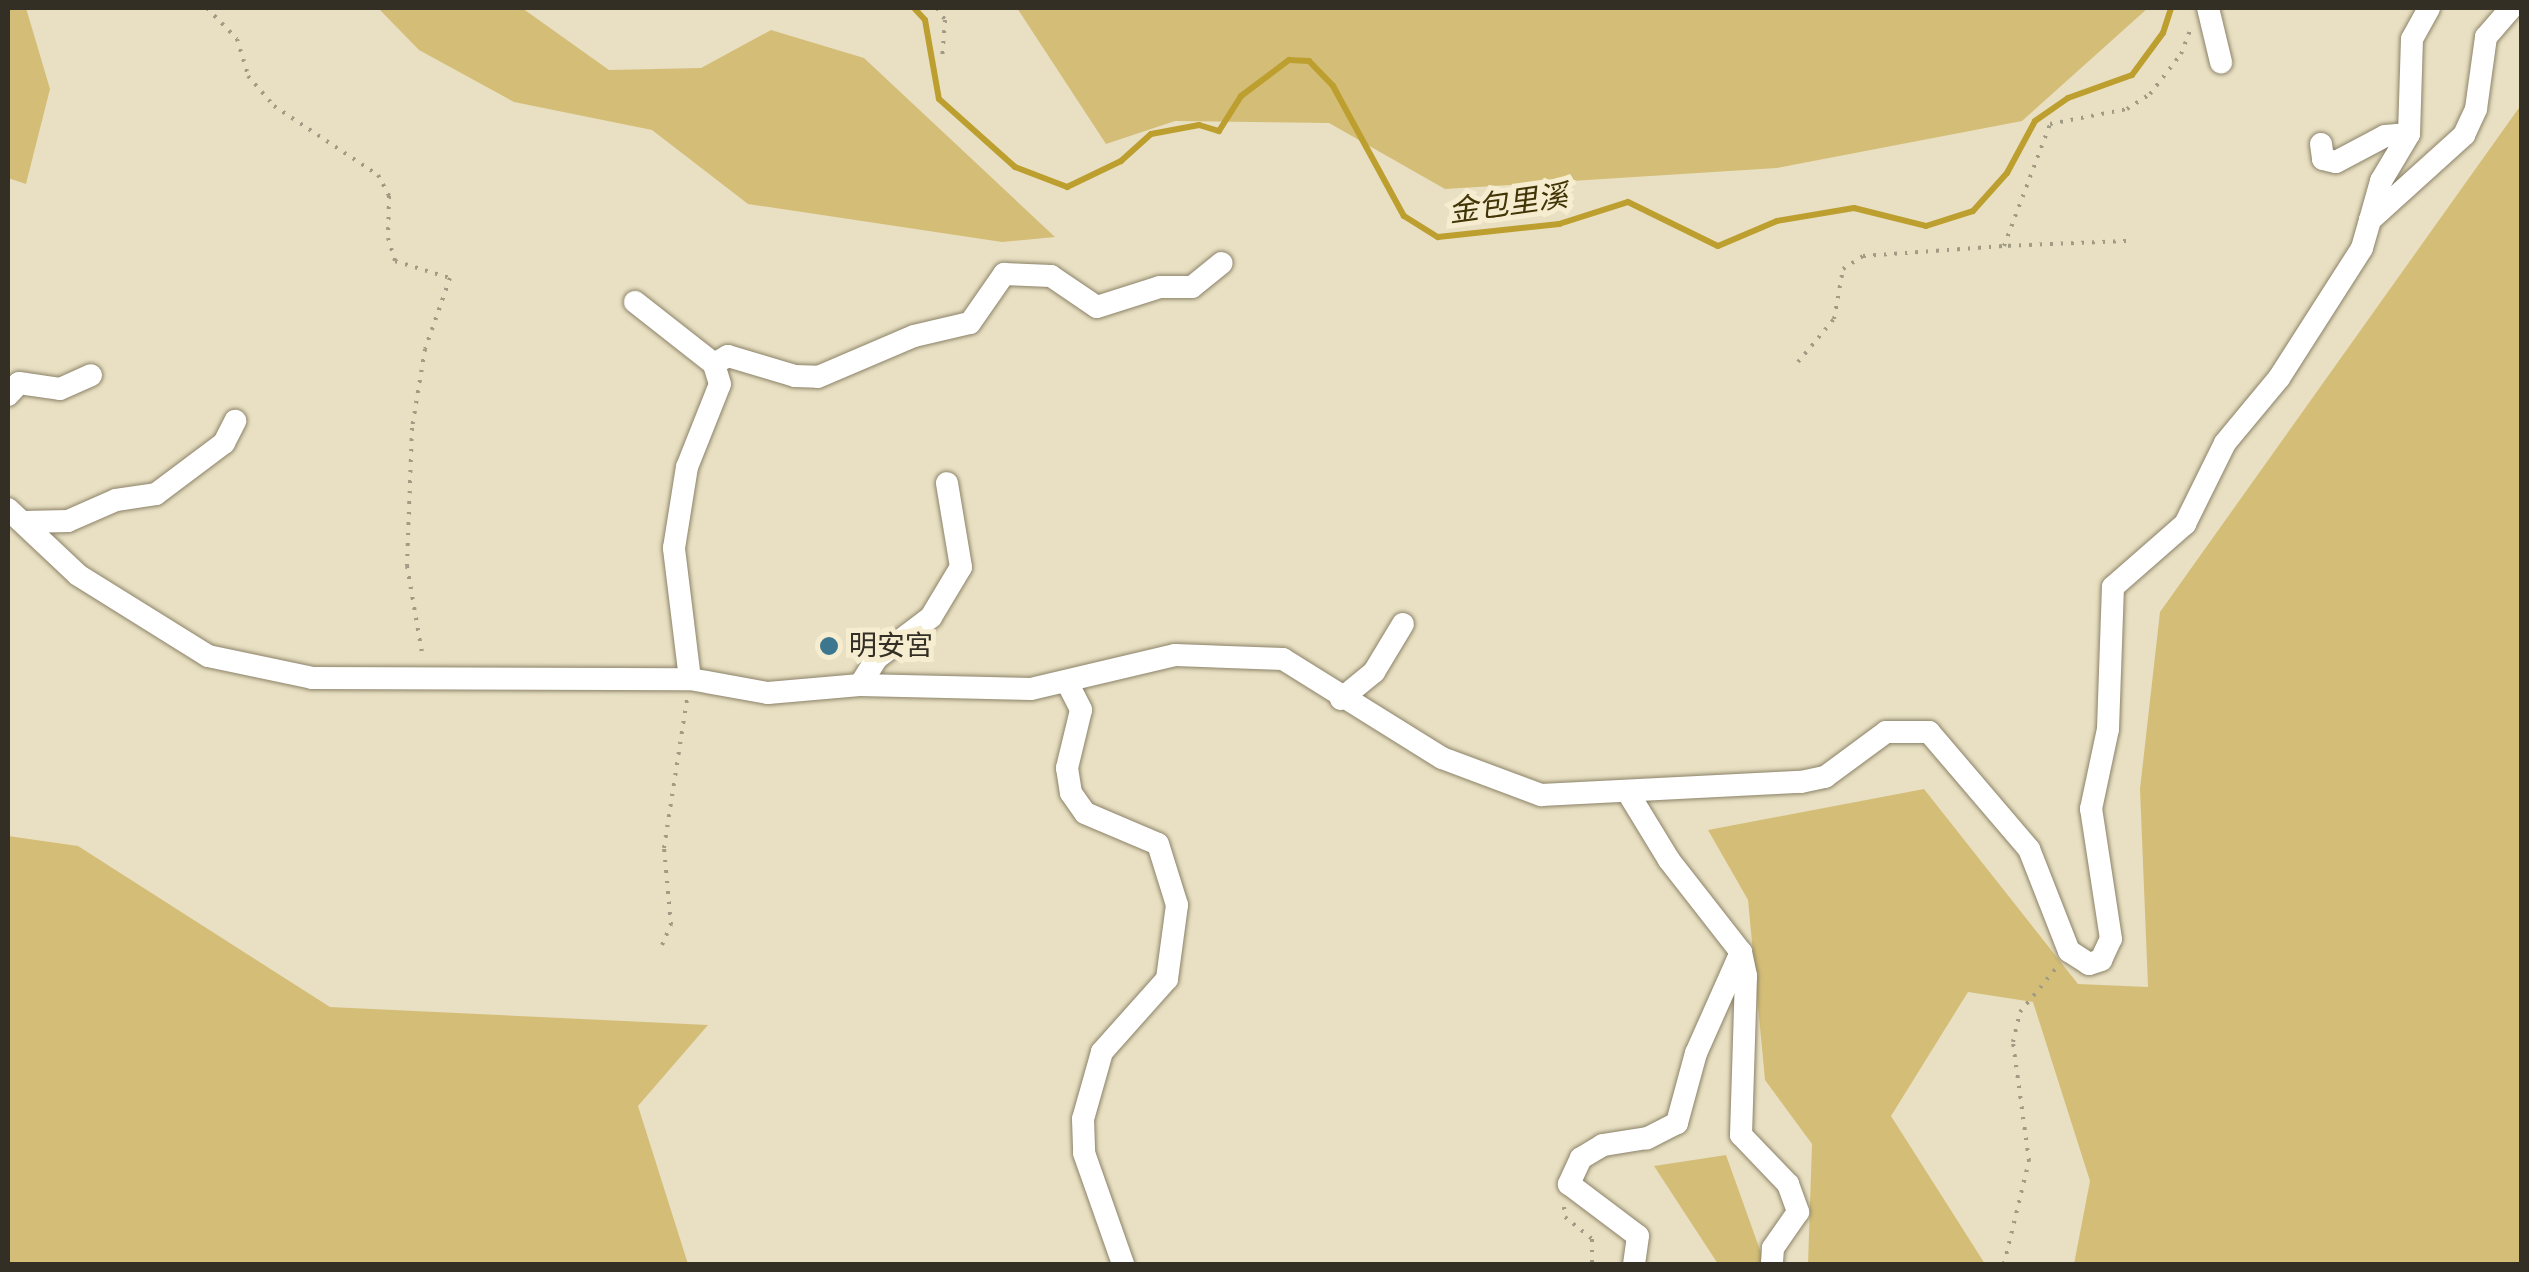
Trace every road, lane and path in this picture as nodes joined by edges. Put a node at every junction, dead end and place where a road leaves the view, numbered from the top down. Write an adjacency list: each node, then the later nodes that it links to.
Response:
1 (207, 8): 24 (path)
2 (937, 8): 6 (path)
3 (2429, 8): 8 (street)
4 (2511, 8): 10 (street)
5 (2200, 15): 7 (street); 12 (path)
6 (942, 60)
7 (2221, 62)
8 (2410, 134): 9 (street); 10 (street)
9 (2321, 144)
10 (2370, 220): 30 (street)
11 (2126, 241): 12 (path)
12 (2004, 246): 15 (path)
13 (1222, 264): 16 (street)
14 (635, 302): 16 (street)
15 (1798, 362)
16 (714, 364): 23 (street)
17 (91, 375): 18 (street)
18 (8, 394)
19 (235, 421): 21 (street)
20 (948, 483): 26 (street)
21 (16, 516): 24 (street)
22 (1403, 624): 27 (street)
23 (690, 679): 24 (street); 26 (street); 29 (path)
24 (429, 683)
25 (1068, 684): 26 (street); 27 (street); 33 (street)
26 (860, 686)
27 (1341, 699): 28 (street)
28 (1630, 796): 30 (street); 31 (street)
29 (662, 945)
30 (2069, 951): 37 (path)
31 (1741, 952): 32 (street); 36 (street)
32 (1569, 1184): 34 (path); 35 (street)
33 (1123, 1264)
34 (1592, 1264)
35 (1634, 1264)
36 (1772, 1264)
37 (2004, 1264)

